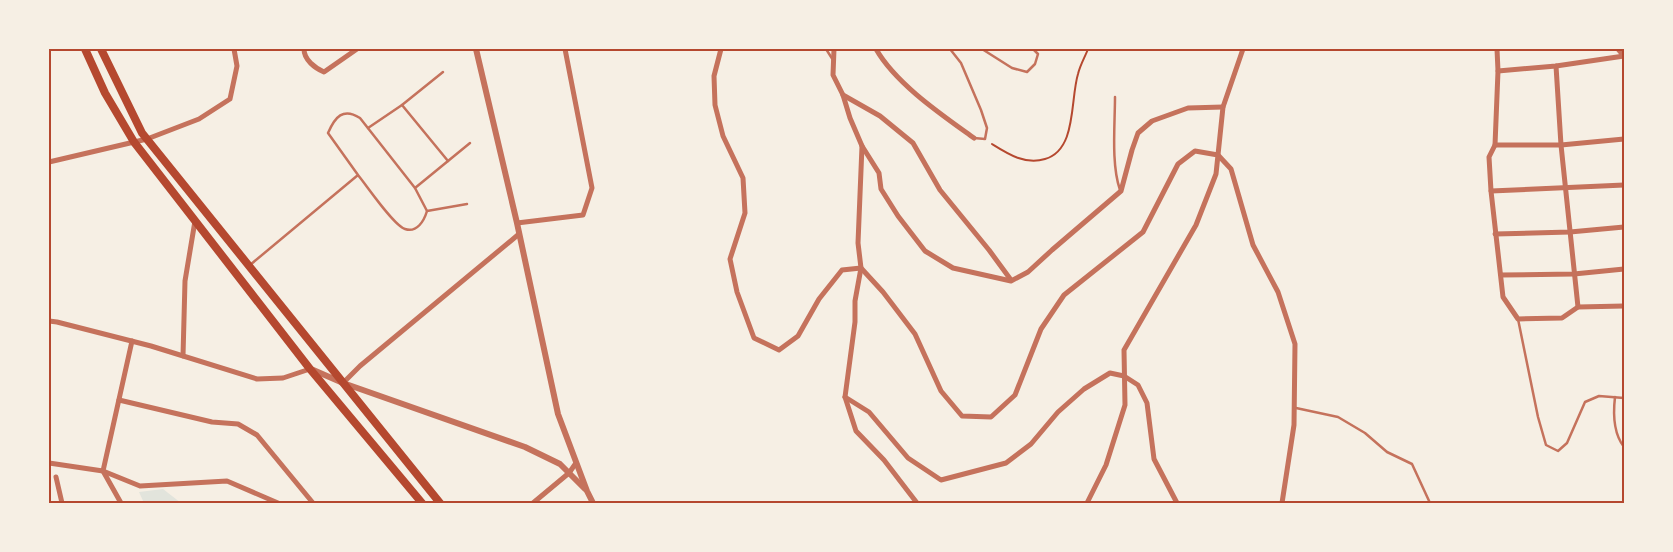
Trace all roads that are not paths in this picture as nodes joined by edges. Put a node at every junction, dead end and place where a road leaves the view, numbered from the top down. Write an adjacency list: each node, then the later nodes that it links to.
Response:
1 (85, 49): 31 (main road)
2 (101, 49): 29 (main road)
3 (234, 49): 29 (street)
4 (304, 49): 5 (street)
5 (357, 49)
6 (476, 49): 48 (street)
7 (565, 49): 48 (street)
8 (721, 49): 54 (street)
9 (826, 49): 19 (lane)
10 (834, 49): 19 (street)
11 (876, 49): 28 (street)
12 (950, 49): 28 (lane)
13 (982, 49): 14 (lane)
14 (1033, 49)
15 (1243, 49): 26 (street)
16 (1496, 49): 22 (street)
17 (1618, 49): 18 (street)
18 (1624, 56): 20 (street)
19 (834, 62): 23 (street)
20 (1556, 66): 22 (street); 34 (street)
21 (443, 72): 25 (lane)
22 (1498, 72): 33 (street)
23 (843, 95): 35 (street); 58 (street)
24 (1115, 97): 43 (lane)
25 (402, 105): 27 (lane); 38 (lane)
26 (1223, 108): 36 (street); 43 (street)
27 (368, 128): 39 (lane); 41 (lane)
28 (974, 138)
29 (147, 139): 31 (street); 53 (main road)
30 (1624, 139): 34 (street)
31 (134, 142): 37 (street); 47 (main road)
32 (470, 143): 38 (lane)
33 (1495, 145): 34 (street); 44 (street)
34 (1561, 145): 42 (street)
35 (862, 146): 54 (street); 58 (street)
36 (1218, 155): 54 (street); 66 (street); 72 (street)
37 (49, 162)
38 (448, 162): 41 (lane)
39 (358, 175): 46 (lane); 53 (lane)
40 (1624, 184): 42 (street)
41 (415, 188): 46 (lane)
42 (1566, 188): 44 (street); 50 (street)
43 (1121, 191): 58 (street)
44 (1491, 191): 52 (street)
45 (467, 204): 46 (lane)
46 (427, 212)
47 (195, 221): 64 (street); 65 (main road)
48 (517, 223): 51 (street)
49 (1624, 227): 50 (street)
50 (1570, 232): 52 (street); 56 (street)
51 (519, 234): 67 (street); 75 (street)
52 (1495, 234): 57 (street)
53 (249, 266): 67 (main road)
54 (861, 268): 68 (street)
55 (1624, 269): 56 (street)
56 (1574, 274): 57 (street); 60 (street)
57 (1500, 275): 61 (street)
58 (1011, 281)
59 (1624, 306): 60 (street)
60 (1578, 307): 61 (street)
61 (1518, 319): 69 (lane)
62 (49, 321): 63 (street)
63 (132, 341): 64 (street); 71 (street)
64 (183, 356): 65 (street)
65 (310, 368): 67 (street); 84 (main road)
66 (1124, 376): 68 (street); 89 (street); 90 (street)
67 (343, 384): 77 (street); 85 (main road)
68 (845, 397): 88 (street)
69 (1614, 397): 70 (lane); 73 (lane)
70 (1624, 398)
71 (119, 400): 76 (street); 83 (street)
72 (1294, 408): 91 (street); 92 (lane)
73 (1624, 447)
74 (49, 463): 76 (street)
75 (576, 464): 77 (street); 79 (street)
76 (103, 471): 81 (street); 82 (street)
77 (569, 473): 79 (street); 86 (street)
78 (56, 477): 80 (street)
79 (587, 491): 87 (street)
80 (62, 503)
81 (120, 503)
82 (278, 503)
83 (314, 503)
84 (422, 503)
85 (440, 503)
86 (533, 503)
87 (593, 503)
88 (917, 503)
89 (1087, 503)
90 (1177, 503)
91 (1282, 503)
92 (1430, 503)

